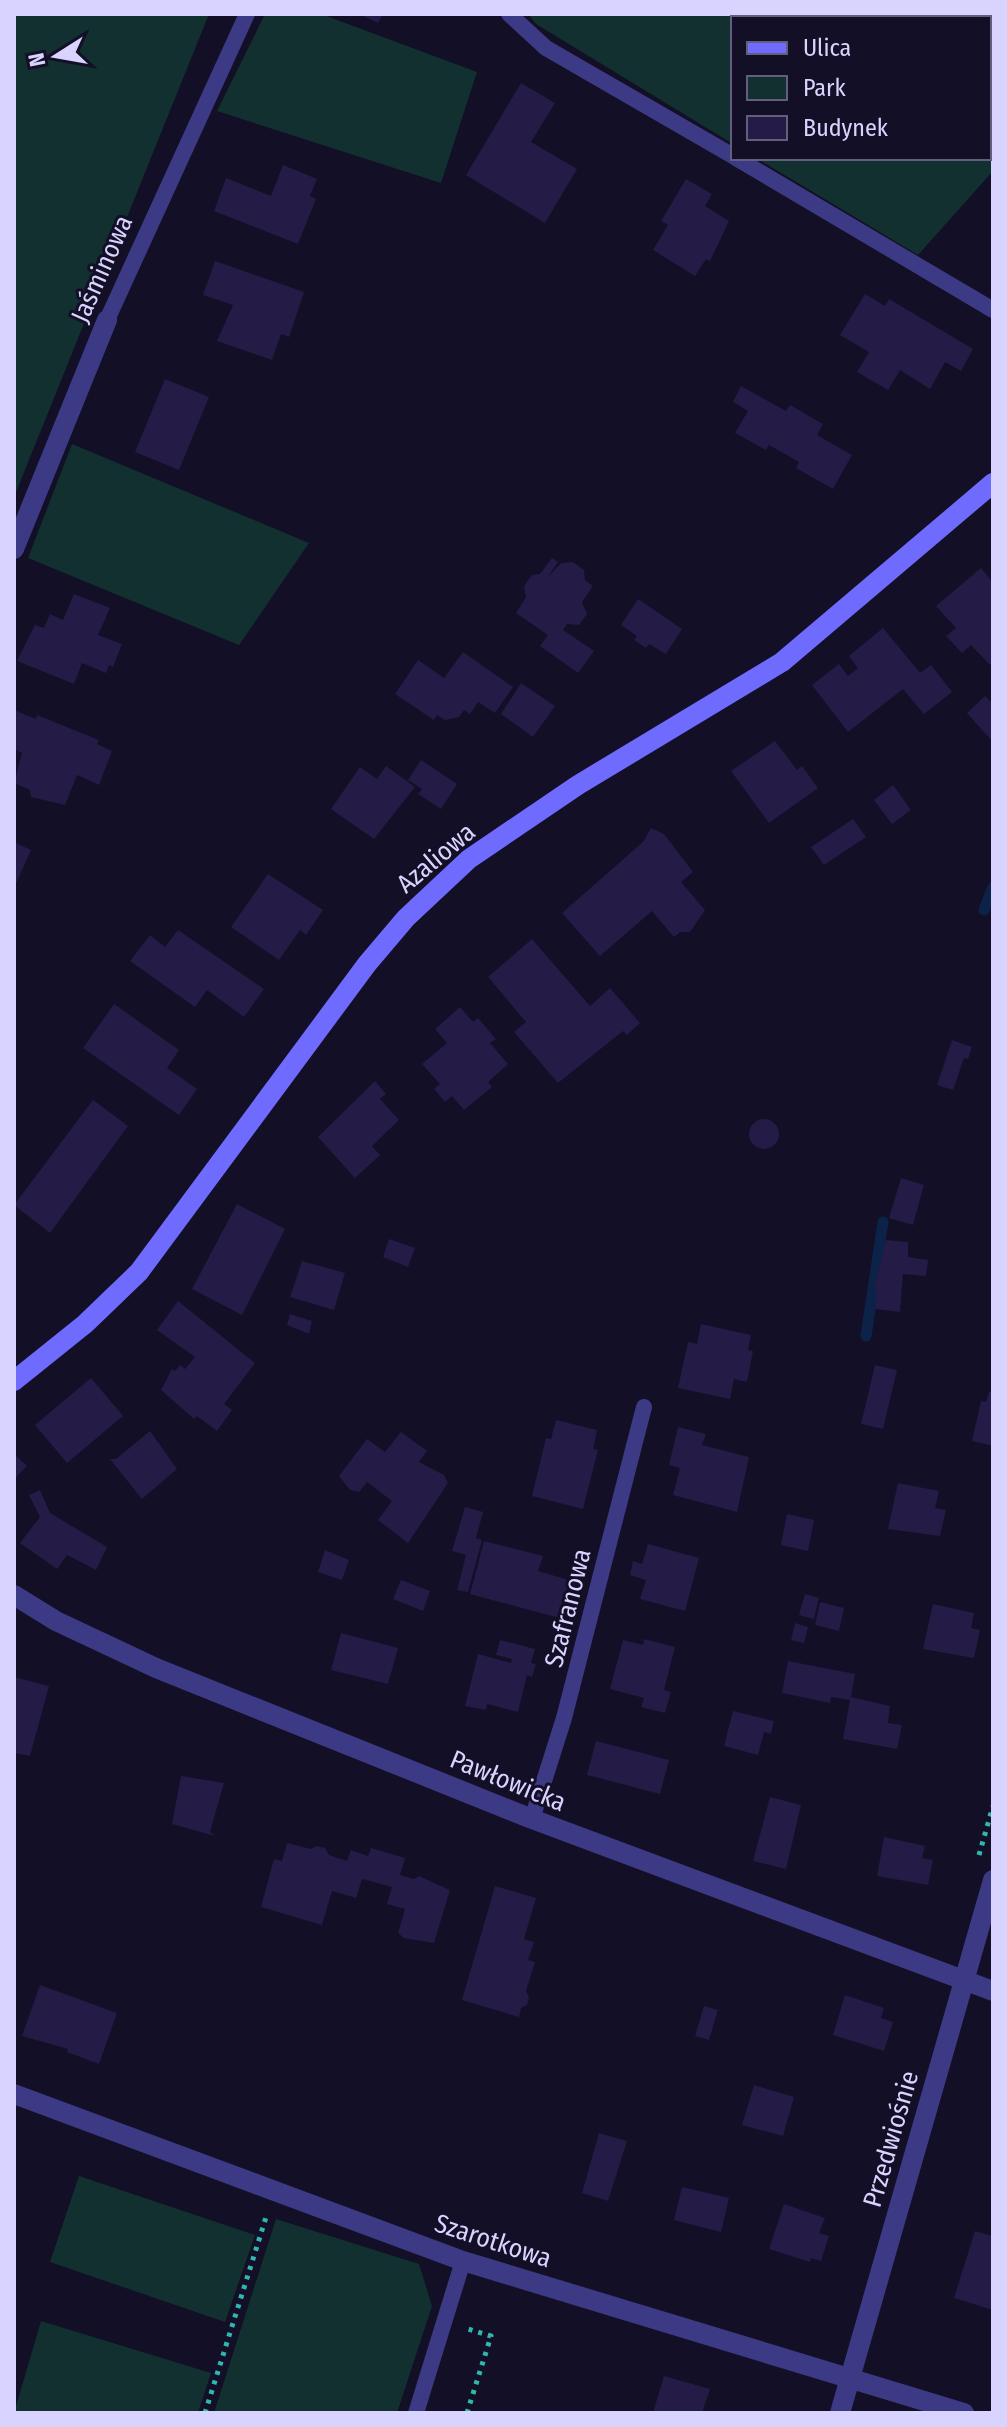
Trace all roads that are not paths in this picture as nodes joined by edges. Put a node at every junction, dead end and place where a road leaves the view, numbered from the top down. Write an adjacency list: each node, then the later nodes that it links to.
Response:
1 (247, 14): 6 (lane, Jaśminowa)
2 (509, 14): 3 (lane)
3 (731, 155)
4 (740, 160): 5 (lane)
5 (993, 310)
6 (107, 320): 8 (street, Jaśminowa)
7 (993, 483): 9 (street, Azaliowa)
8 (14, 549)
9 (14, 1381)
10 (644, 1407): 12 (lane, Szafranowa)
11 (14, 1595): 12 (street, Pawłowicka)
12 (532, 1819): 14 (street, Pawłowicka)
13 (993, 1880): 14 (street, Przedwiośnie)
14 (962, 1981): 15 (street, Pawłowicka); 18 (street, Przedwiośnie)
15 (993, 1991)
16 (14, 2094): 17 (street, Szarotkowa)
17 (463, 2261): 18 (street, Szarotkowa); 19 (lane)
18 (851, 2377): 20 (street, Przedwiośnie); 21 (street, Szarotkowa)
19 (416, 2413)
20 (840, 2413)
21 (964, 2413)

